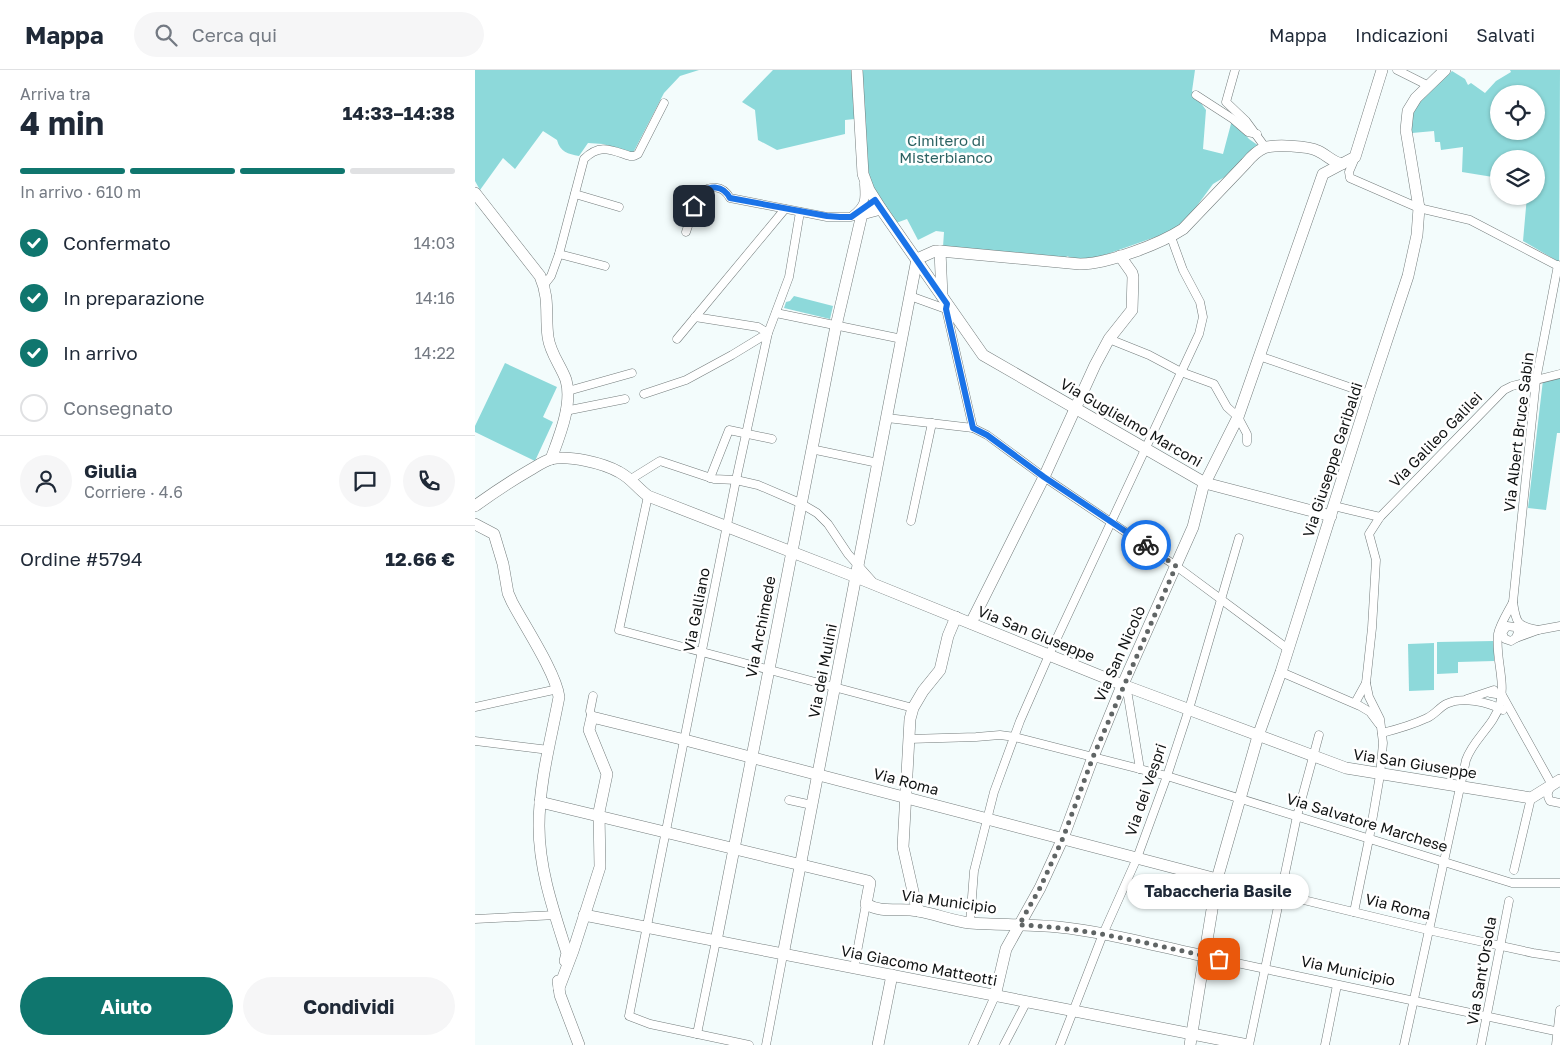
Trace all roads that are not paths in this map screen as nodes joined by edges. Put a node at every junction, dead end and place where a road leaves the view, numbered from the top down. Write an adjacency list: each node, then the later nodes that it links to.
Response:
1 (857, 70): 12 (street)
2 (1235, 70): 9 (street)
3 (1382, 70): 11 (street, Via San Nicolò)
4 (1397, 70): 6 (street)
5 (1445, 70): 6 (street, Via Giuseppe Garibaldi)
6 (1429, 86): 17 (street, Via Giuseppe Garibaldi)
7 (1196, 95): 9 (street)
8 (664, 103): 14 (street)
9 (1257, 134): 10 (street)
10 (1265, 147): 11 (street); 22 (street)
11 (1345, 168): 17 (street); 39 (street, Via San Nicolò)
12 (863, 174): 15 (street, Via Guglielmo Marconi); 20 (street)
13 (475, 193): 29 (street)
14 (575, 194): 16 (street); 24 (street)
15 (878, 205): 20 (street); 26 (street, Via Guglielmo Marconi)
16 (619, 206)
17 (1419, 208): 28 (street); 46 (street, Via Giuseppe Garibaldi)
18 (785, 209): 19 (street); 21 (street); 33 (street)
19 (800, 212): 20 (street); 32 (street, Via Galliano)
20 (858, 218): 34 (street, Via Archimede)
21 (686, 232)
22 (1171, 237): 25 (street); 40 (street)
23 (942, 251): 25 (street); 26 (street); 31 (street)
24 (559, 254): 27 (street); 29 (street)
25 (1120, 256): 38 (street)
26 (915, 257): 30 (street, Via dei Mulini); 31 (street, Via Guglielmo Marconi)
27 (605, 266)
28 (1559, 266): 43 (street, Via Albert Bruce Sabin)
29 (544, 285): 44 (street)
30 (910, 300): 31 (street); 37 (street, Via dei Mulini)
31 (945, 303): 48 (street, Via Guglielmo Marconi); 53 (street)
32 (776, 313): 34 (street); 35 (street, Via Galliano)
33 (695, 317): 35 (street); 36 (street)
34 (836, 326): 37 (street); 57 (street, Via Archimede)
35 (768, 333): 45 (street); 54 (street, Via Galliano)
36 (677, 339)
37 (902, 339): 51 (street, Via dei Mulini)
38 (1109, 339): 40 (street); 48 (street)
39 (1259, 356): 46 (street); 50 (street, Via San Nicolò)
40 (1181, 372): 50 (street); 58 (street)
41 (632, 373): 44 (street)
42 (1560, 374): 43 (street, Via Galileo Galilei)
43 (1536, 380): 70 (street, Via Galileo Galilei); 80 (street, Via Albert Bruce Sabin)
44 (569, 391): 49 (street)
45 (644, 394)
46 (1369, 394): 69 (street, Via Giuseppe Garibaldi)
47 (625, 399): 49 (street)
48 (1075, 409): 58 (street, Via Guglielmo Marconi); 61 (street)
49 (565, 411): 59 (street)
50 (1238, 417): 56 (street); 65 (street, Via San Nicolò)
51 (887, 418): 52 (street); 60 (street, Via dei Mulini)
52 (932, 423): 53 (street); 71 (street)
53 (973, 428): 61 (street)
54 (746, 434): 55 (street); 62 (street); 64 (street, Via Galliano)
55 (773, 439)
56 (1247, 442)
57 (811, 449): 60 (street); 67 (street, Via Archimede)
58 (1145, 449): 65 (street, Via Guglielmo Marconi); 72 (street)
59 (557, 459): 63 (street, Via San Giuseppe); 68 (street)
60 (878, 463): 78 (street, Via dei Mulini)
61 (1044, 477): 72 (street); 82 (street)
62 (710, 478): 63 (street); 64 (street)
63 (631, 480): 66 (street, Via San Giuseppe)
64 (736, 480): 67 (street); 74 (street, Via Galliano)
65 (1205, 483): 69 (street, Via Guglielmo Marconi); 77 (street, Via San Nicolò)
66 (648, 496): 74 (street, Via San Giuseppe); 88 (street)
67 (800, 504): 76 (street, Via Archimede); 78 (street)
68 (475, 506)
69 (1332, 511): 70 (street); 87 (street, Via Giuseppe Garibaldi)
70 (1380, 517): 94 (street, Via Galileo Galilei)
71 (911, 521)
72 (1111, 522): 77 (street); 89 (street)
73 (475, 524): 97 (street)
74 (727, 527): 76 (street, Via San Giuseppe); 88 (street, Via Galliano)
75 (1239, 538): 79 (street, Via dei Vespri)
76 (791, 553): 78 (street, Via San Giuseppe); 91 (street, Via Archimede)
77 (1176, 566): 79 (street); 95 (street, Via San Nicolò)
78 (858, 572): 81 (street, Via San Giuseppe); 96 (street, Via dei Mulini)
79 (1220, 598): 87 (street); 106 (street, Via dei Vespri)
80 (1513, 602): 85 (street); 86 (street)
81 (956, 617): 82 (street, Via San Giuseppe); 104 (street)
82 (971, 623): 89 (street, Via San Giuseppe)
83 (1560, 626): 84 (street)
84 (1538, 630): 86 (street); 86 (street)
85 (1501, 631): 86 (street); 86 (street); 90 (street)
86 (1518, 631): 90 (street)
87 (1288, 649): 92 (street, Via Giuseppe Garibaldi)
88 (703, 652): 91 (street); 115 (street, Via Galliano)
89 (1049, 655): 95 (street, Via San Giuseppe); 112 (street)
90 (1501, 666): 93 (street)
91 (768, 669): 96 (street); 118 (street, Via Archimede)
92 (1281, 672): 102 (street); 111 (street, Via Giuseppe Garibaldi)
93 (1502, 679): 98 (street); 99 (street)
94 (1366, 683): 102 (street); 109 (street)
95 (1123, 685): 106 (street, Via San Giuseppe); 119 (street, Via San Nicolò); 120 (street)
96 (834, 687): 104 (street); 121 (street, Via dei Mulini)
97 (558, 689): 103 (street); 116 (street)
98 (1490, 692): 99 (street); 101 (street)
99 (1502, 695): 105 (street); 107 (street)
100 (593, 696): 108 (street)
101 (1461, 700): 105 (street); 109 (street)
102 (1355, 703): 109 (street)
103 (475, 706)
104 (913, 708): 113 (street)
105 (1499, 708): 107 (street); 125 (street)
106 (1189, 709): 111 (street, Via San Giuseppe); 123 (street, Via dei Vespri)
107 (1511, 714): 124 (street)
108 (595, 718): 115 (street, Via Roma); 134 (street)
109 (1382, 733): 122 (street)
110 (1319, 735): 117 (street)
111 (1258, 736): 117 (street, Via San Giuseppe); 127 (street, Via Giuseppe Garibaldi)
112 (1015, 737): 113 (street); 119 (street); 135 (street)
113 (909, 738): 126 (street)
114 (475, 740): 116 (street)
115 (685, 740): 118 (street, Via Roma); 136 (street, Via Galliano)
116 (549, 750): 130 (street)
117 (1313, 756): 122 (street, Via San Giuseppe); 133 (street)
118 (751, 757): 121 (street, Via Roma); 139 (street, Via Archimede)
119 (1093, 757): 120 (street, Via Salvatore Marchese); 137 (street, Via San Nicolò)
120 (1140, 769): 123 (street, Via Salvatore Marchese)
121 (818, 775): 126 (street, Via Roma); 132 (street, Via dei Mulini)
122 (1380, 775): 125 (street, Via San Giuseppe); 138 (street)
123 (1167, 776): 127 (street, Via Salvatore Marchese); 140 (street, Via dei Vespri)
124 (1556, 783): 128 (street); 131 (street)
125 (1459, 786): 128 (street, Via San Giuseppe); 141 (street)
126 (906, 797): 135 (street, Via Roma); 149 (street)
127 (1240, 798): 133 (street, Via Salvatore Marchese); 144 (street, Via Giuseppe Garibaldi)
128 (1531, 798): 143 (street)
129 (789, 800): 132 (street)
130 (540, 802): 134 (street); 151 (street)
131 (1560, 803)
132 (812, 805): 142 (street, Via dei Mulini)
133 (1297, 816): 138 (street, Via Salvatore Marchese); 146 (street)
134 (599, 817): 136 (street); 152 (street)
135 (987, 818): 137 (street, Via Roma); 154 (street)
136 (665, 833): 139 (street); 156 (street, Via Galliano)
137 (1063, 838): 140 (street, Via Roma); 155 (street, Via San Nicolò)
138 (1369, 839): 141 (street, Via Salvatore Marchese); 150 (street)
139 (733, 849): 142 (street); 159 (street, Via Archimede)
140 (1137, 858): 144 (street, Via Roma); 158 (street, Via dei Vespri)
141 (1444, 862): 145 (street, Via Salvatore Marchese); 157 (street)
142 (801, 865): 148 (street); 161 (street, Via dei Mulini)
143 (1514, 870)
144 (1212, 882): 146 (street, Via Roma); 162 (street)
145 (1560, 883)
146 (1280, 895): 150 (street, Via Roma); 165 (street)
147 (1509, 901): 160 (street, Via Sant'Orsola)
148 (866, 904): 149 (street, Via Municipio); 164 (street)
149 (919, 911): 154 (street, Via Municipio)
150 (1354, 912): 157 (street, Via Roma)
151 (555, 915): 153 (street); 168 (street)
152 (585, 915): 156 (street, Via Giacomo Matteotti); 168 (street)
153 (475, 919)
154 (970, 923): 155 (street, Via Municipio)
155 (1019, 925): 158 (street, Via Municipio); 169 (street, Via San Nicolò)
156 (646, 928): 159 (street, Via Giacomo Matteotti); 176 (street, Via Galliano)
157 (1428, 930): 160 (street, Via Roma); 170 (street)
158 (1103, 934): 162 (street, Via Municipio); 172 (street, Via dei Vespri)
159 (716, 941): 161 (street, Via Giacomo Matteotti); 176 (street, Via Archimede)
160 (1499, 946): 163 (street, Via Roma); 174 (street, Via Sant'Orsola)
161 (783, 954): 164 (street, Via Giacomo Matteotti); 180 (street, Via dei Mulini)
162 (1204, 956): 165 (street, Via Municipio); 177 (street)
163 (1560, 957)
164 (854, 968): 166 (street, Via Giacomo Matteotti)
165 (1264, 969): 167 (street, Via Municipio); 185 (street)
166 (892, 975): 169 (street, Via Giacomo Matteotti); 181 (street)
167 (1337, 985): 170 (street, Via Municipio); 186 (street)
168 (559, 988): 178 (street)
169 (995, 996): 171 (street, Via Giacomo Matteotti); 182 (street, Via San Nicolò)
170 (1413, 1000): 174 (street, Via Municipio); 187 (street)
171 (1027, 1001): 172 (street, Via Giacomo Matteotti); 183 (street)
172 (1074, 1010): 177 (street, Via Giacomo Matteotti); 184 (street, Via dei Vespri)
173 (1560, 1010): 175 (street)
174 (1488, 1016): 175 (street, Via Municipio); 188 (street, Via Sant'Orsola)
175 (1559, 1032): 189 (street)
176 (697, 1034): 179 (street)
177 (1191, 1039): 185 (street, Via Giacomo Matteotti)
178 (579, 1045)
179 (749, 1045)
180 (766, 1045)
181 (878, 1045)
182 (973, 1045)
183 (1004, 1045)
184 (1060, 1045)
185 (1248, 1045)
186 (1325, 1045)
187 (1404, 1045)
188 (1481, 1045)
189 (1556, 1045)

